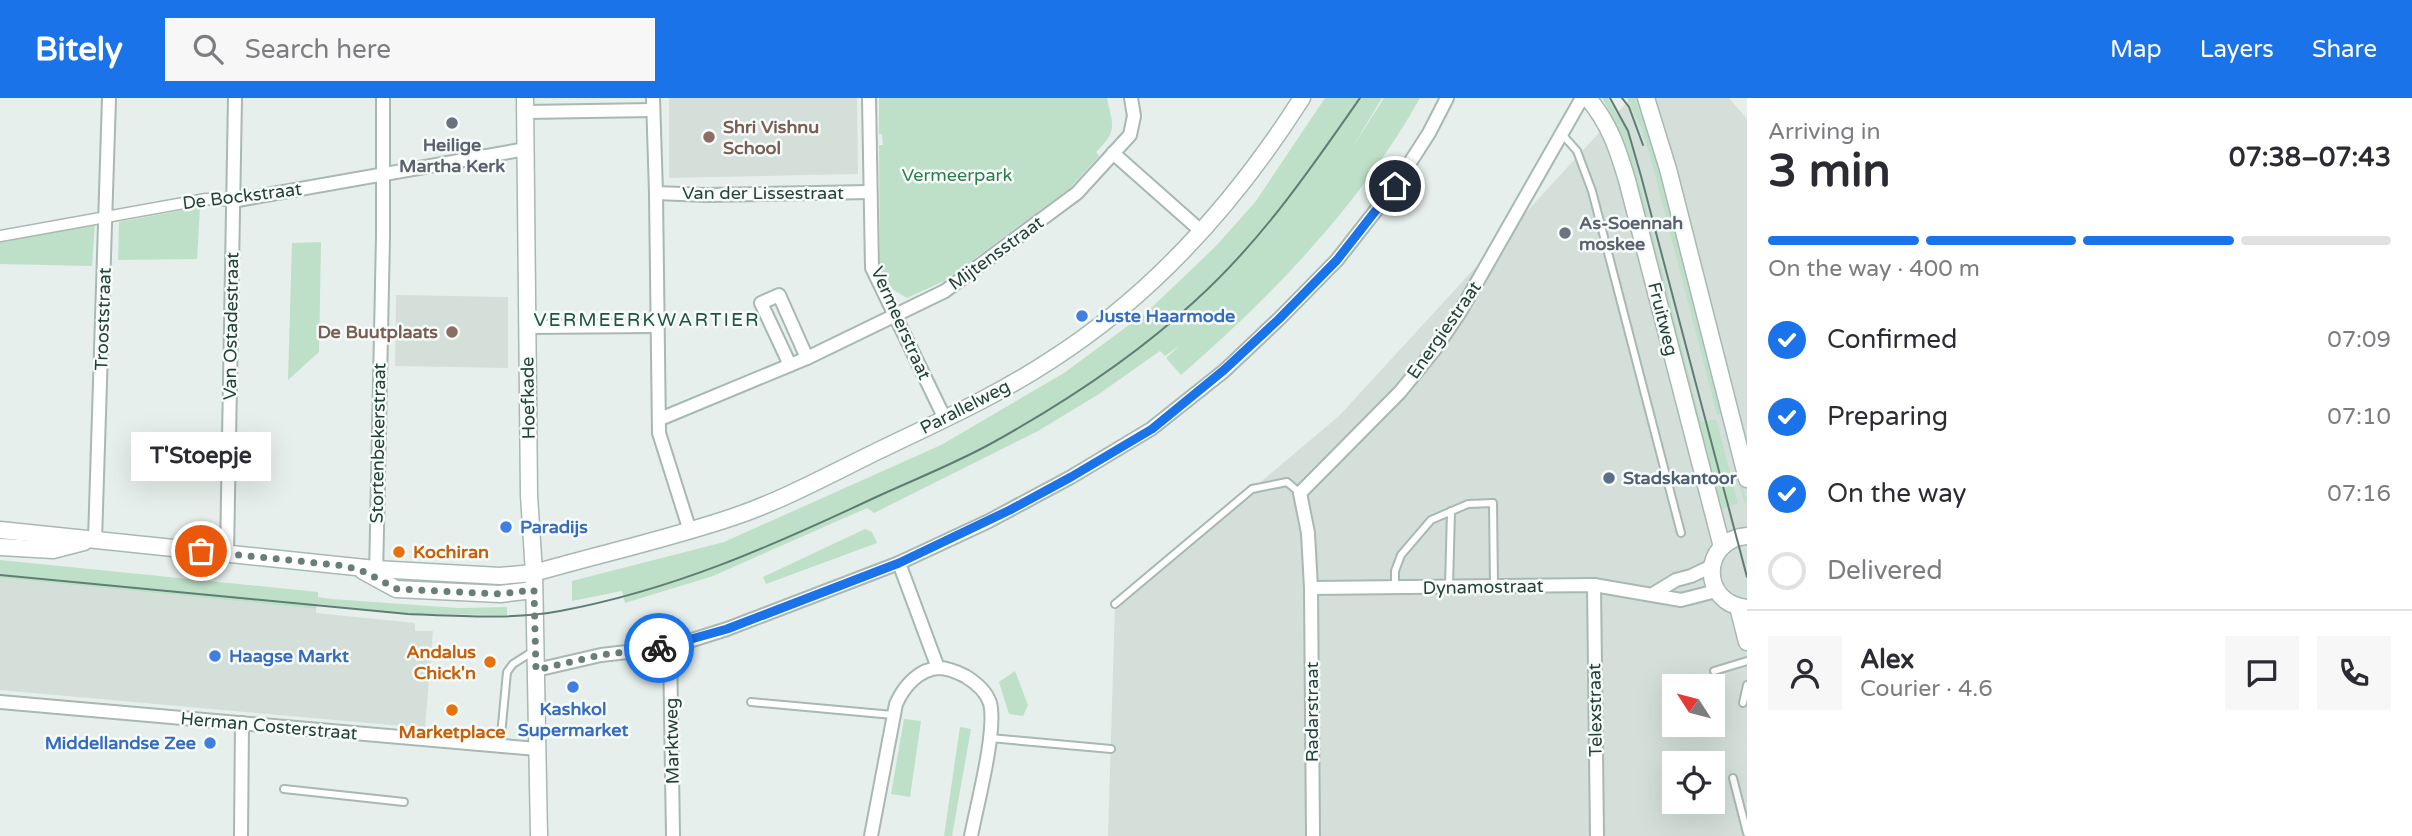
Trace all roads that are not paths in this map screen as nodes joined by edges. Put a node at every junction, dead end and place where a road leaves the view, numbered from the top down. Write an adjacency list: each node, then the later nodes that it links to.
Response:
1 (109, 98): 20 (street, Trooststraat)
2 (235, 98): 19 (street, Van Ostadestraat)
3 (383, 98): 16 (street, Stortenbekerstraat)
4 (870, 98): 17 (street, Vermeerstraat)
5 (1131, 98): 15 (street, Mijtensstraat)
6 (1302, 98): 21 (street, Parallelweg)
7 (1447, 98): 41 (street)
8 (1583, 98): 13 (street, Energiestraat)
9 (1588, 98): 39 (street, Fruitweg)
10 (1646, 98): 30 (street)
11 (653, 104): 12 (street); 18 (street)
12 (525, 105): 14 (street, Hoefkade)
13 (1561, 133): 31 (street, Energiestraat); 35 (lane, Fruitweg)
14 (526, 149): 16 (street, De Bockstraat); 25 (street, Hoefkade)
15 (1113, 153): 21 (street); 23 (street, Mijtensstraat)
16 (382, 175): 19 (street, De Bockstraat); 43 (street, Stortenbekerstraat)
17 (870, 192): 18 (street, Van der Lissestraat); 23 (street, Vermeerstraat)
18 (656, 193): 24 (street)
19 (232, 201): 20 (street, De Bockstraat); 40 (street, Van Ostadestraat)
20 (107, 216): 22 (street, De Bockstraat); 37 (street, Trooststraat)
21 (1201, 231): 29 (street, Parallelweg)
22 (0, 236)
23 (895, 314): 26 (street, Mijtensstraat); 29 (street, Vermeerstraat)
24 (656, 326): 25 (street); 28 (street)
25 (528, 327): 44 (street, Hoefkade)
26 (807, 358): 27 (street, Mijtensstraat); 27 (street)
27 (790, 365): 28 (street, Mijtensstraat)
28 (660, 419): 34 (street)
29 (945, 419): 34 (street, Parallelweg)
30 (1747, 479)
31 (1300, 493): 48 (street); 53 (lane)
32 (1451, 511): 46 (lane); 47 (lane); 49 (lane)
33 (0, 530): 37 (street)
34 (690, 531): 44 (street, Parallelweg)
35 (1681, 533)
36 (1747, 536): 39 (street)
37 (95, 540): 38 (street); 40 (street)
38 (0, 547)
39 (1722, 547): 42 (street)
40 (227, 554): 43 (street)
41 (899, 563): 56 (street); 59 (street)
42 (1712, 566): 51 (street); 52 (street)
43 (376, 573): 44 (street, Parallelweg); 50 (street)
44 (534, 573): 50 (street, Hoefkade)
45 (1594, 585): 46 (street, Dynamostraat); 52 (street, Dynamostraat); 82 (street, Telexstraat)
46 (1494, 586): 47 (street, Dynamostraat)
47 (1449, 587): 49 (street, Dynamostraat)
48 (1311, 588): 49 (street, Dynamostraat); 81 (street, Radarstraat)
49 (1395, 588)
50 (534, 590): 57 (street, Hoefkade)
51 (1716, 591): 52 (street, Dynamostraat); 54 (street)
52 (1653, 594)
53 (1115, 604)
54 (1743, 608): 55 (street)
55 (1747, 642)
56 (670, 647): 60 (street); 78 (street, Marktweg)
57 (536, 650): 60 (street, Hoefkade); 69 (lane)
58 (1747, 661): 61 (lane)
59 (938, 668): 66 (street); 68 (street)
60 (536, 670): 70 (street, Hoefkade)
61 (1714, 671)
62 (1747, 685): 65 (lane)
63 (0, 702): 67 (street, Herman Costerstraat)
64 (751, 702): 66 (lane)
65 (1743, 703)
66 (893, 715): 79 (street)
67 (243, 723): 69 (street, Herman Costerstraat); 76 (street)
68 (990, 738): 71 (lane); 80 (street)
69 (500, 746): 70 (street, Herman Costerstraat)
70 (537, 749): 77 (street)
71 (1111, 749)
72 (1733, 778): 75 (lane)
73 (284, 789): 74 (lane)
74 (404, 802)
75 (1747, 833)
76 (241, 836)
77 (538, 836)
78 (673, 836)
79 (872, 836)
80 (971, 836)
81 (1313, 836)
82 (1597, 836)

